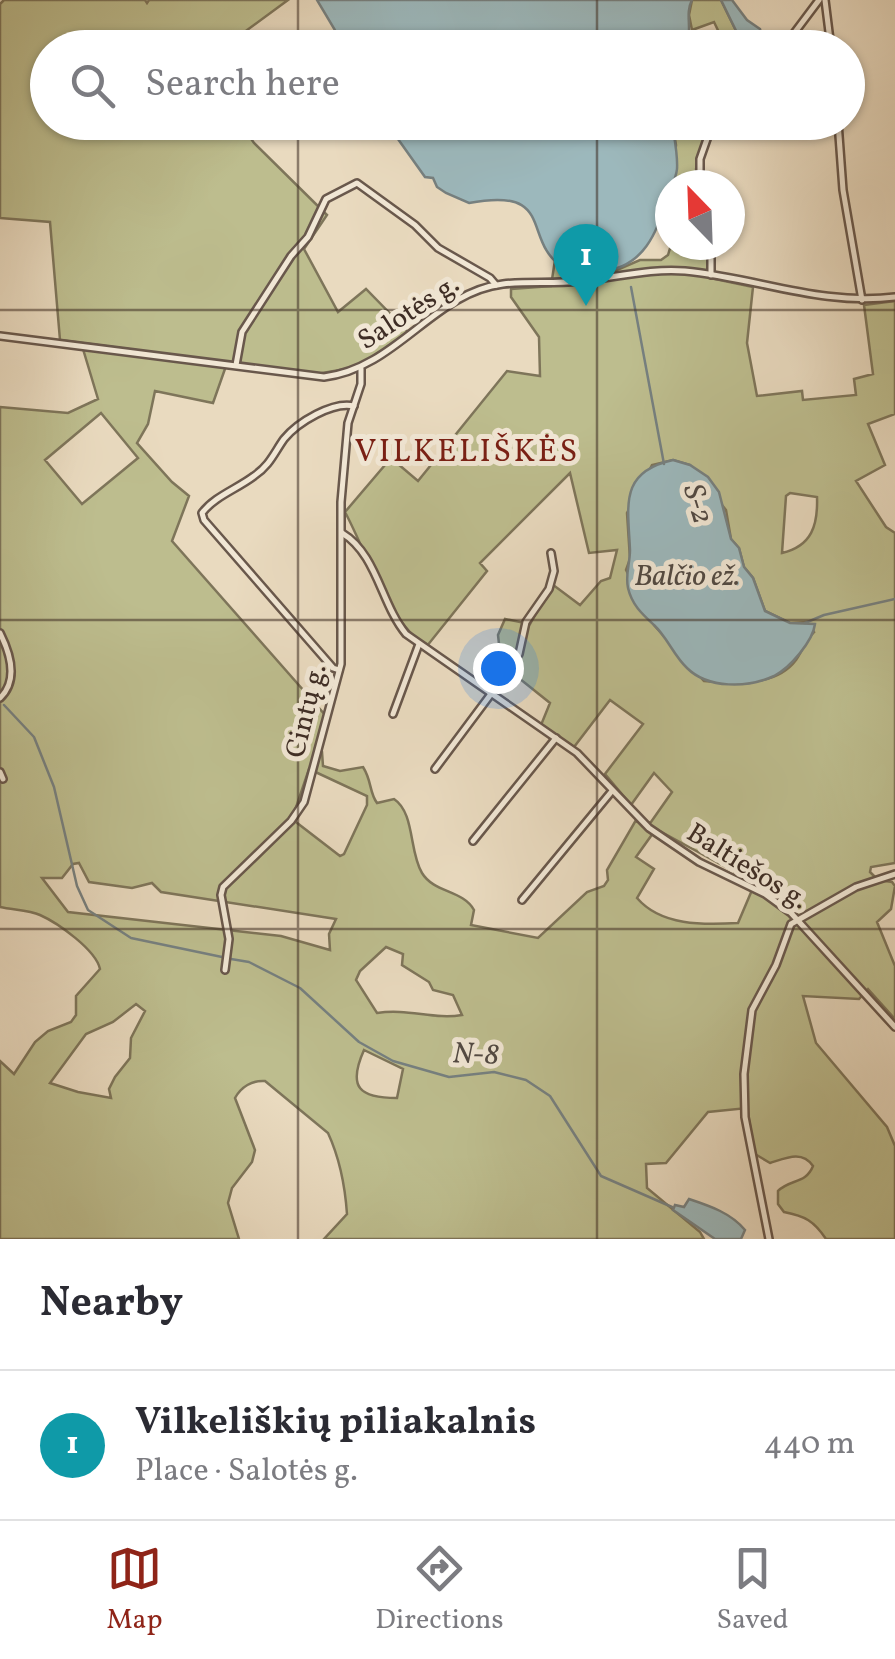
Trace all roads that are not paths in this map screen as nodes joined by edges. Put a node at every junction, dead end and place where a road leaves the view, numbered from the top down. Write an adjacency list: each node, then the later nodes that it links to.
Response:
1 (822, 0): 2 (street); 3 (street)
2 (797, 30)
3 (828, 30)
4 (707, 140): 6 (street)
5 (839, 140): 11 (street)
6 (700, 170)
7 (711, 260): 8 (street)
8 (711, 275): 9 (street, Salotės g.); 11 (street, Salotės g.)
9 (496, 285): 13 (street); 14 (street, Salotės g.)
10 (895, 296): 11 (street, Salotės g.)
11 (862, 300)
12 (0, 336): 13 (street)
13 (236, 365): 14 (street)
14 (361, 368): 15 (street, Cintų g.)
15 (354, 406): 16 (street, Cintų g.); 20 (street)
16 (342, 533): 19 (street, Baltiešos g.); 20 (street, Cintų g.)
17 (551, 553): 21 (street)
18 (0, 632): 22 (street)
19 (419, 644): 21 (street, Baltiešos g.); 23 (street)
20 (340, 670): 31 (street, Cintų g.)
21 (491, 694): 24 (street, Baltiešos g.); 25 (street)
22 (0, 698)
23 (393, 714)
24 (556, 738): 26 (street, Baltiešos g.); 27 (street)
25 (435, 769)
26 (612, 792): 29 (street); 30 (street, Baltiešos g.)
27 (473, 841)
28 (895, 874): 30 (street)
29 (522, 900)
30 (798, 918): 32 (street, Baltiešos g.); 33 (street)
31 (225, 970)
32 (895, 1027)
33 (769, 1239)

